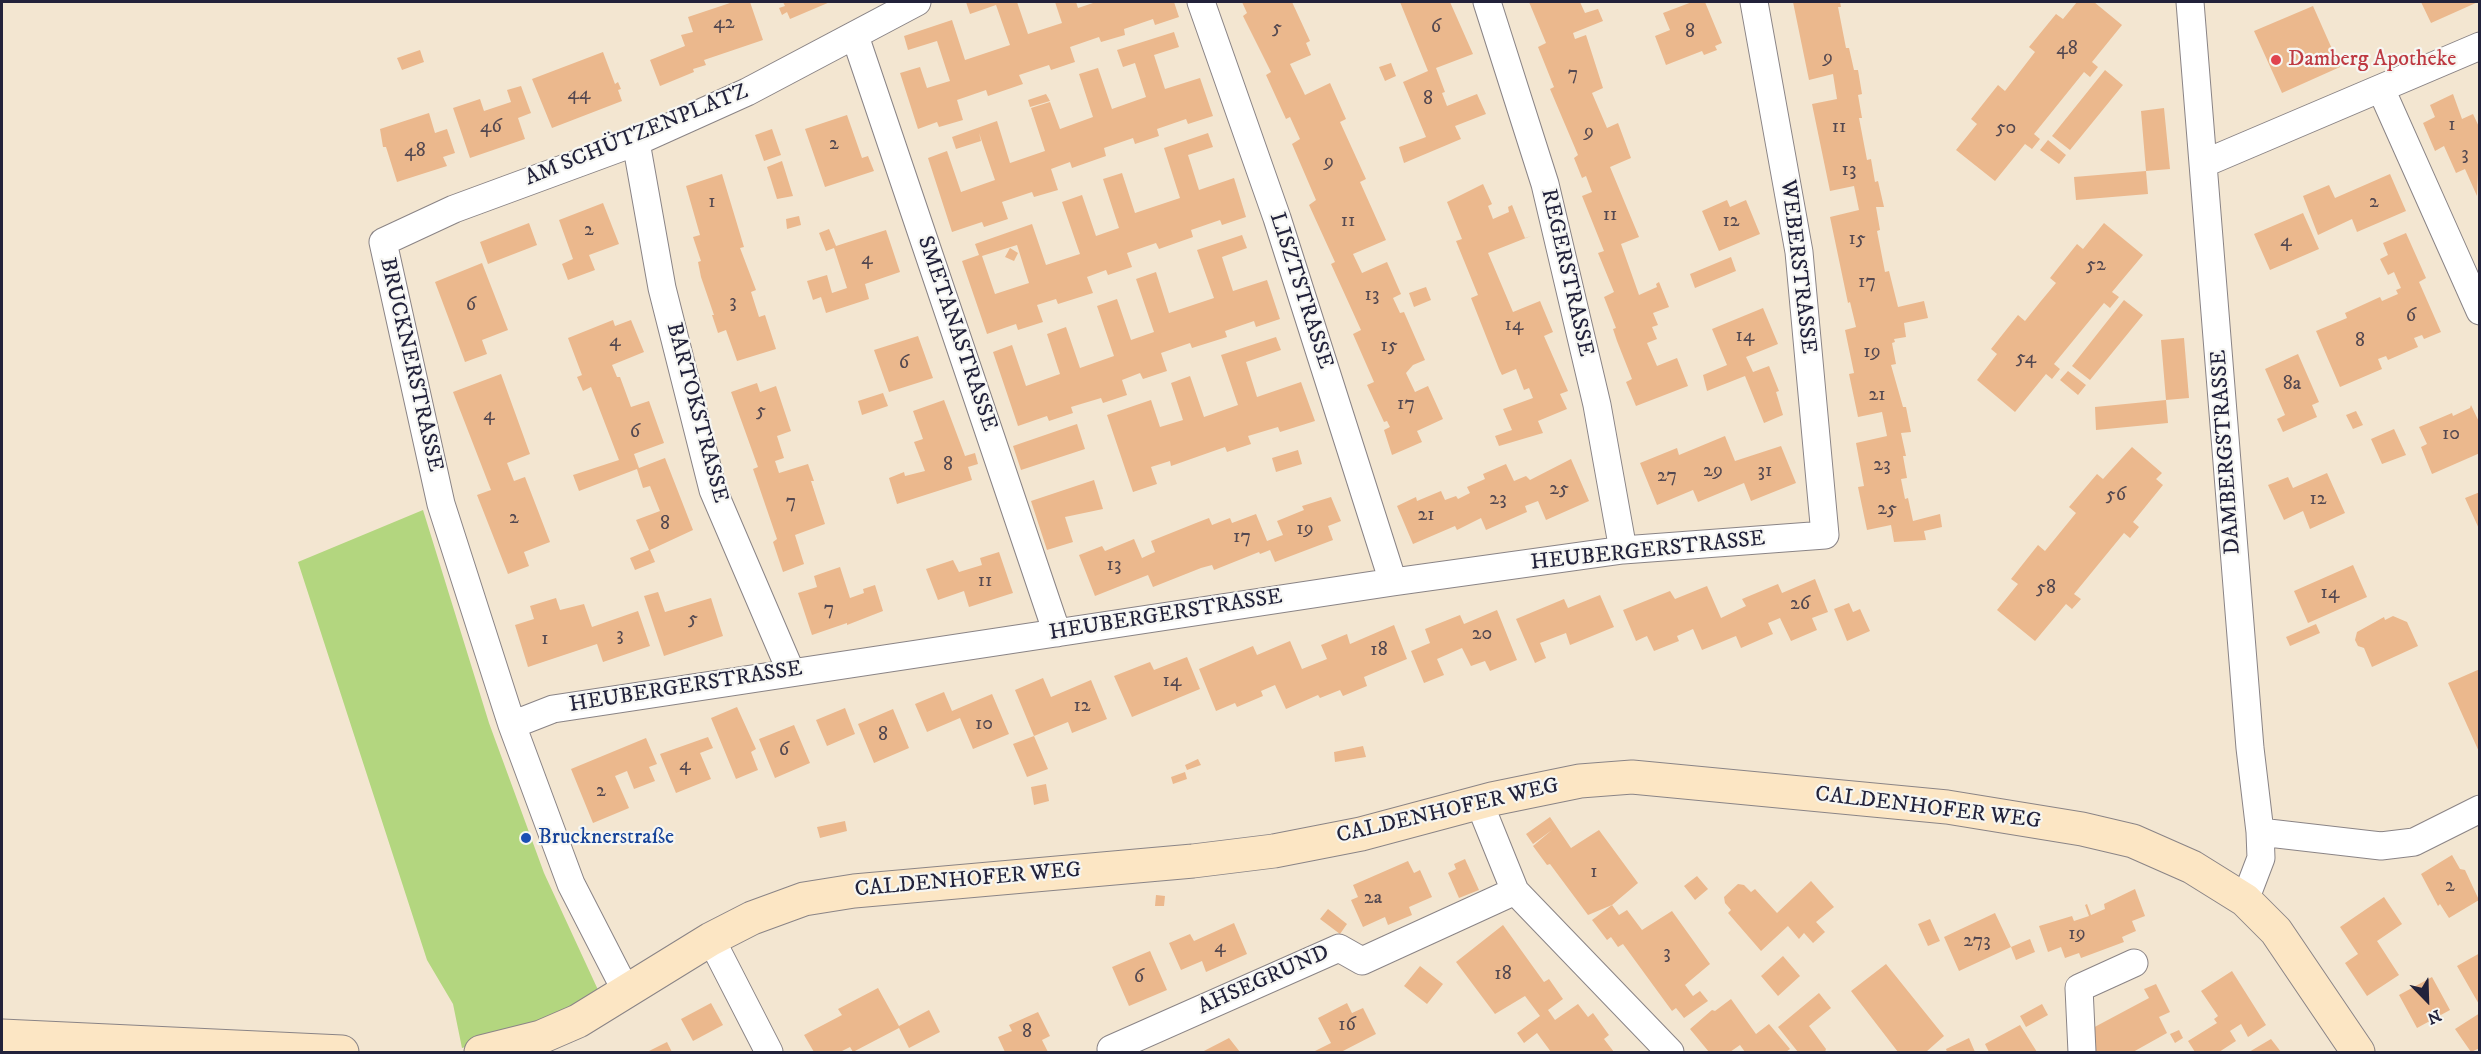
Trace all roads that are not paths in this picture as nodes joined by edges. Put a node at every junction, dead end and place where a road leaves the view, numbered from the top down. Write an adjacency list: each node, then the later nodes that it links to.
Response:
1 (917, 2): 6 (street, AM SCHÜTZENPLATZ)
2 (1201, 2): 15 (street, LISZTSTRASSE)
3 (1487, 2): 14 (street, REGERSTRASSE)
4 (1754, 2): 13 (street, WEBERSTRASSE)
5 (2190, 2): 10 (street, DAMBERGSTRASSE)
6 (855, 36): 9 (street, AM SCHÜTZENPLATZ); 16 (street, SMETANASTRASSE)
7 (2480, 45): 8 (street)
8 (2381, 88): 10 (street); 12 (street)
9 (636, 142): 11 (street, AM SCHÜTZENPLATZ); 17 (street, BARTOKSTRASSE)
10 (2205, 163): 21 (street, DAMBERGSTRASSE)
11 (382, 242): 18 (street, BRUCKNERSTRASSE)
12 (2480, 310)
13 (1825, 535): 14 (street, HEUBERGERSTRASSE)
14 (1623, 550): 15 (street, HEUBERGERSTRASSE)
15 (1393, 582): 16 (street, HEUBERGERSTRASSE)
16 (1057, 633): 17 (street, HEUBERGERSTRASSE)
17 (791, 672): 18 (street, HEUBERGERSTRASSE)
18 (512, 725): 26 (street, BRUCKNERSTRASSE)
19 (1479, 802): 22 (street); 23 (main road, CALDENHOFER WEG); 24 (main road, CALDENHOFER WEG)
20 (2480, 809): 21 (street)
21 (2260, 832): 23 (street, DAMBERGSTRASSE)
22 (1515, 891): 28 (street, AHSEGRUND); 32 (street)
23 (2245, 900): 34 (main road, CALDENHOFER WEG)
24 (711, 939): 26 (main road, CALDENHOFER WEG); 31 (street)
25 (2134, 963): 33 (street)
26 (626, 991): 30 (main road, CALDENHOFER WEG)
27 (2, 1036): 29 (main road)
28 (1111, 1049)
29 (342, 1053)
30 (481, 1053)
31 (769, 1053)
32 (1670, 1053)
33 (2082, 1053)
34 (2358, 1053)

